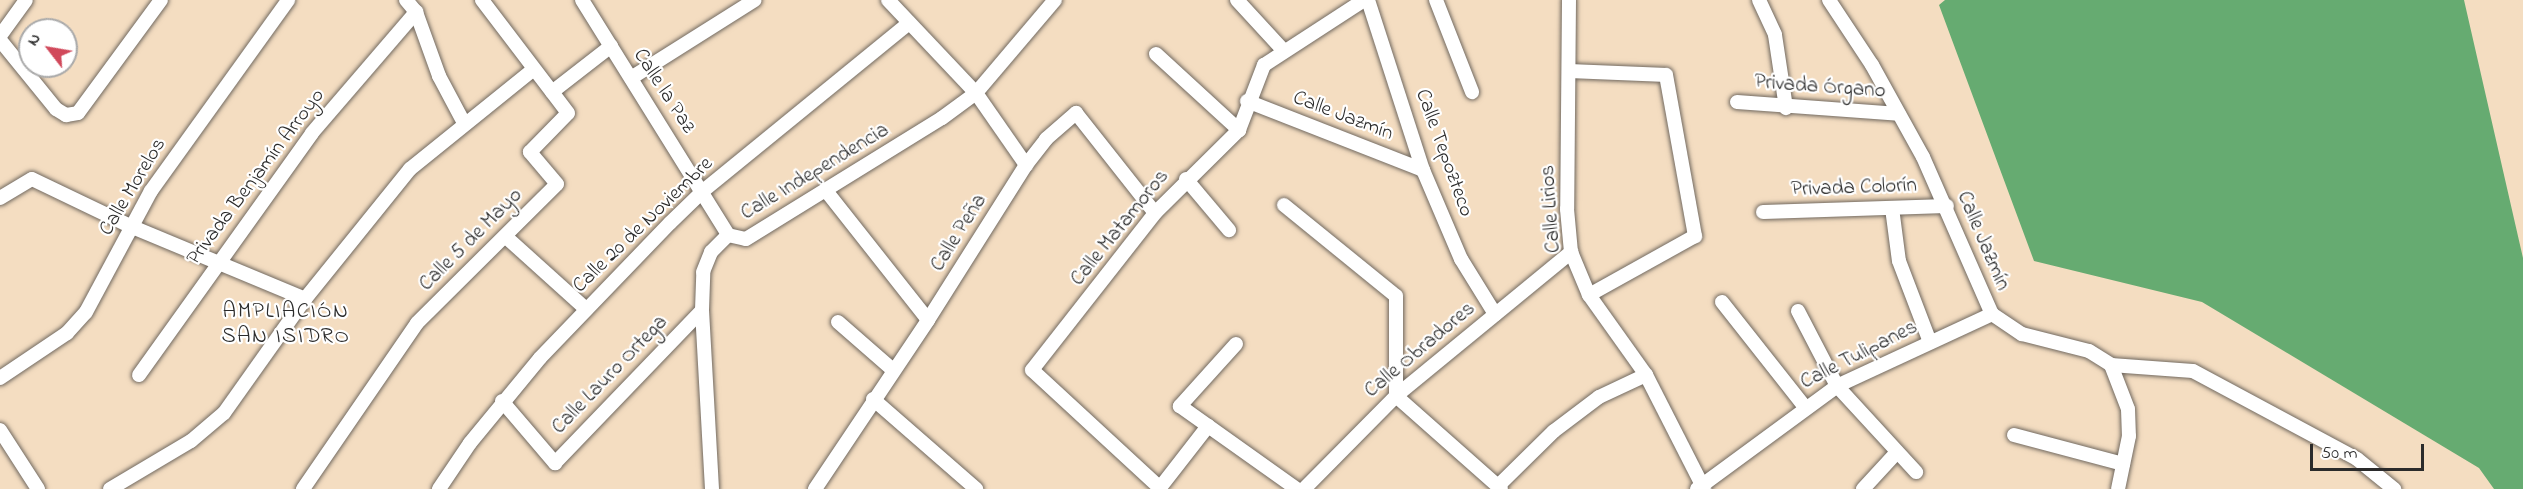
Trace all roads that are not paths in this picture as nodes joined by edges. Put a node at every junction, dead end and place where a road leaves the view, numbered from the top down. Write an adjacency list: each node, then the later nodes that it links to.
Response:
1 (26, 0): 18 (street)
2 (161, 0): 18 (street)
3 (288, 0): 45 (street, Calle Morelos)
4 (406, 0): 16 (street)
5 (482, 0): 22 (street)
6 (582, 0): 19 (street, Calle la Paz)
7 (754, 0): 24 (street)
8 (1055, 0): 27 (street, Calle Independencia)
9 (1237, 0): 20 (street)
10 (1366, 0): 20 (street); 35 (street, Calle Tepozteco)
11 (1436, 0): 26 (street)
12 (1569, 0): 23 (street, Calle Lirios)
13 (1759, 0): 30 (street)
14 (1829, 0): 31 (street, Calle Jazmín)
15 (889, 1): 17 (street)
16 (416, 12): 32 (street); 50 (street, Privada Benjamín Arroyo)
17 (909, 24): 27 (street); 37 (street, Calle 20 de Noviembre)
18 (0, 38)
19 (611, 46): 24 (street, Calle la Paz); 25 (street)
20 (1283, 50): 28 (street)
21 (1156, 54): 33 (street)
22 (534, 69): 25 (street); 32 (street)
23 (1570, 71): 49 (street, Calle Lirios); 51 (street)
24 (631, 78): 37 (street, Calle la Paz)
25 (552, 92): 48 (street, Calle 5 de Mayo)
26 (1472, 92)
27 (976, 93): 34 (street); 38 (street, Calle Independencia)
28 (1247, 101): 33 (street); 35 (street, Calle Jazmín)
29 (1737, 102): 30 (street, Privada Órgano)
30 (1786, 108): 31 (street, Privada Órgano)
31 (1899, 114): 41 (street, Calle Jazmín)
32 (464, 123): 52 (street)
33 (1239, 130): 36 (street, Calle Matamoros)
34 (1026, 165): 44 (street, Calle Peña); 59 (street, Calle Peña)
35 (1424, 170): 57 (street, Calle Tepozteco)
36 (1186, 179): 44 (street, Calle Matamoros); 46 (street)
37 (703, 191): 47 (street, Calle la Paz); 54 (street, Calle 20 de Noviembre)
38 (827, 192): 47 (street, Calle Independencia); 59 (street)
39 (0, 198): 45 (street)
40 (1284, 205): 69 (street)
41 (1947, 206): 42 (street, Privada Colorín); 58 (street, Calle Jazmín)
42 (1892, 208): 43 (street, Privada Colorín); 61 (street)
43 (1763, 212)
44 (1155, 213): 79 (street, Calle Matamoros)
45 (130, 226): 50 (street); 67 (street, Calle Morelos)
46 (1229, 230)
47 (728, 235): 55 (street, Calle Independencia)
48 (506, 237): 54 (street); 84 (street, Calle 5 de Mayo)
49 (1571, 252): 51 (street, Calle Lirios); 57 (street, Calle Obradores)
50 (217, 264): 52 (street); 65 (street, Privada Benjamín Arroyo)
51 (1589, 295): 66 (street, Calle Lirios)
52 (305, 299): 83 (street)
53 (1722, 302): 72 (street)
54 (586, 309): 71 (street, Calle 20 de Noviembre)
55 (702, 310): 71 (street, Calle Lauro Ortega); 86 (street, Calle Independencia)
56 (1798, 311): 68 (street)
57 (1495, 314): 69 (street, Calle Obradores)
58 (1992, 314): 61 (street, Calle Tulipanes); 63 (street, Calle Jazmín)
59 (928, 320): 64 (street, Calle Peña)
60 (837, 322): 64 (street)
61 (1930, 342): 68 (street, Calle Tulipanes)
62 (1236, 344): 73 (street)
63 (2110, 365): 77 (street); 93 (street)
64 (893, 370): 70 (street, Calle Peña)
65 (139, 375)
66 (1647, 375): 80 (street); 81 (street, Calle Lirios)
67 (0, 378)
68 (1837, 386): 72 (street, Calle Tulipanes); 76 (street)
69 (1396, 396): 80 (street); 90 (street, Calle Obradores)
70 (873, 399): 87 (street, Calle Peña); 88 (street)
71 (502, 401): 85 (street, Calle 20 de Noviembre)
72 (1804, 406): 81 (street, Calle Tulipanes)
73 (1208, 426): 79 (street); 89 (street)
74 (0, 430): 82 (street)
75 (2014, 435): 77 (street)
76 (1897, 452): 78 (street); 91 (street)
77 (2123, 464): 92 (street)
78 (1916, 472)
79 (1160, 488)
80 (1499, 488)
81 (1701, 488)
82 (38, 489)
83 (110, 489)
84 (303, 489)
85 (439, 489)
86 (712, 489)
87 (815, 489)
88 (975, 489)
89 (1297, 489)
90 (1304, 489)
91 (1863, 489)
92 (2118, 489)
93 (2394, 489)

